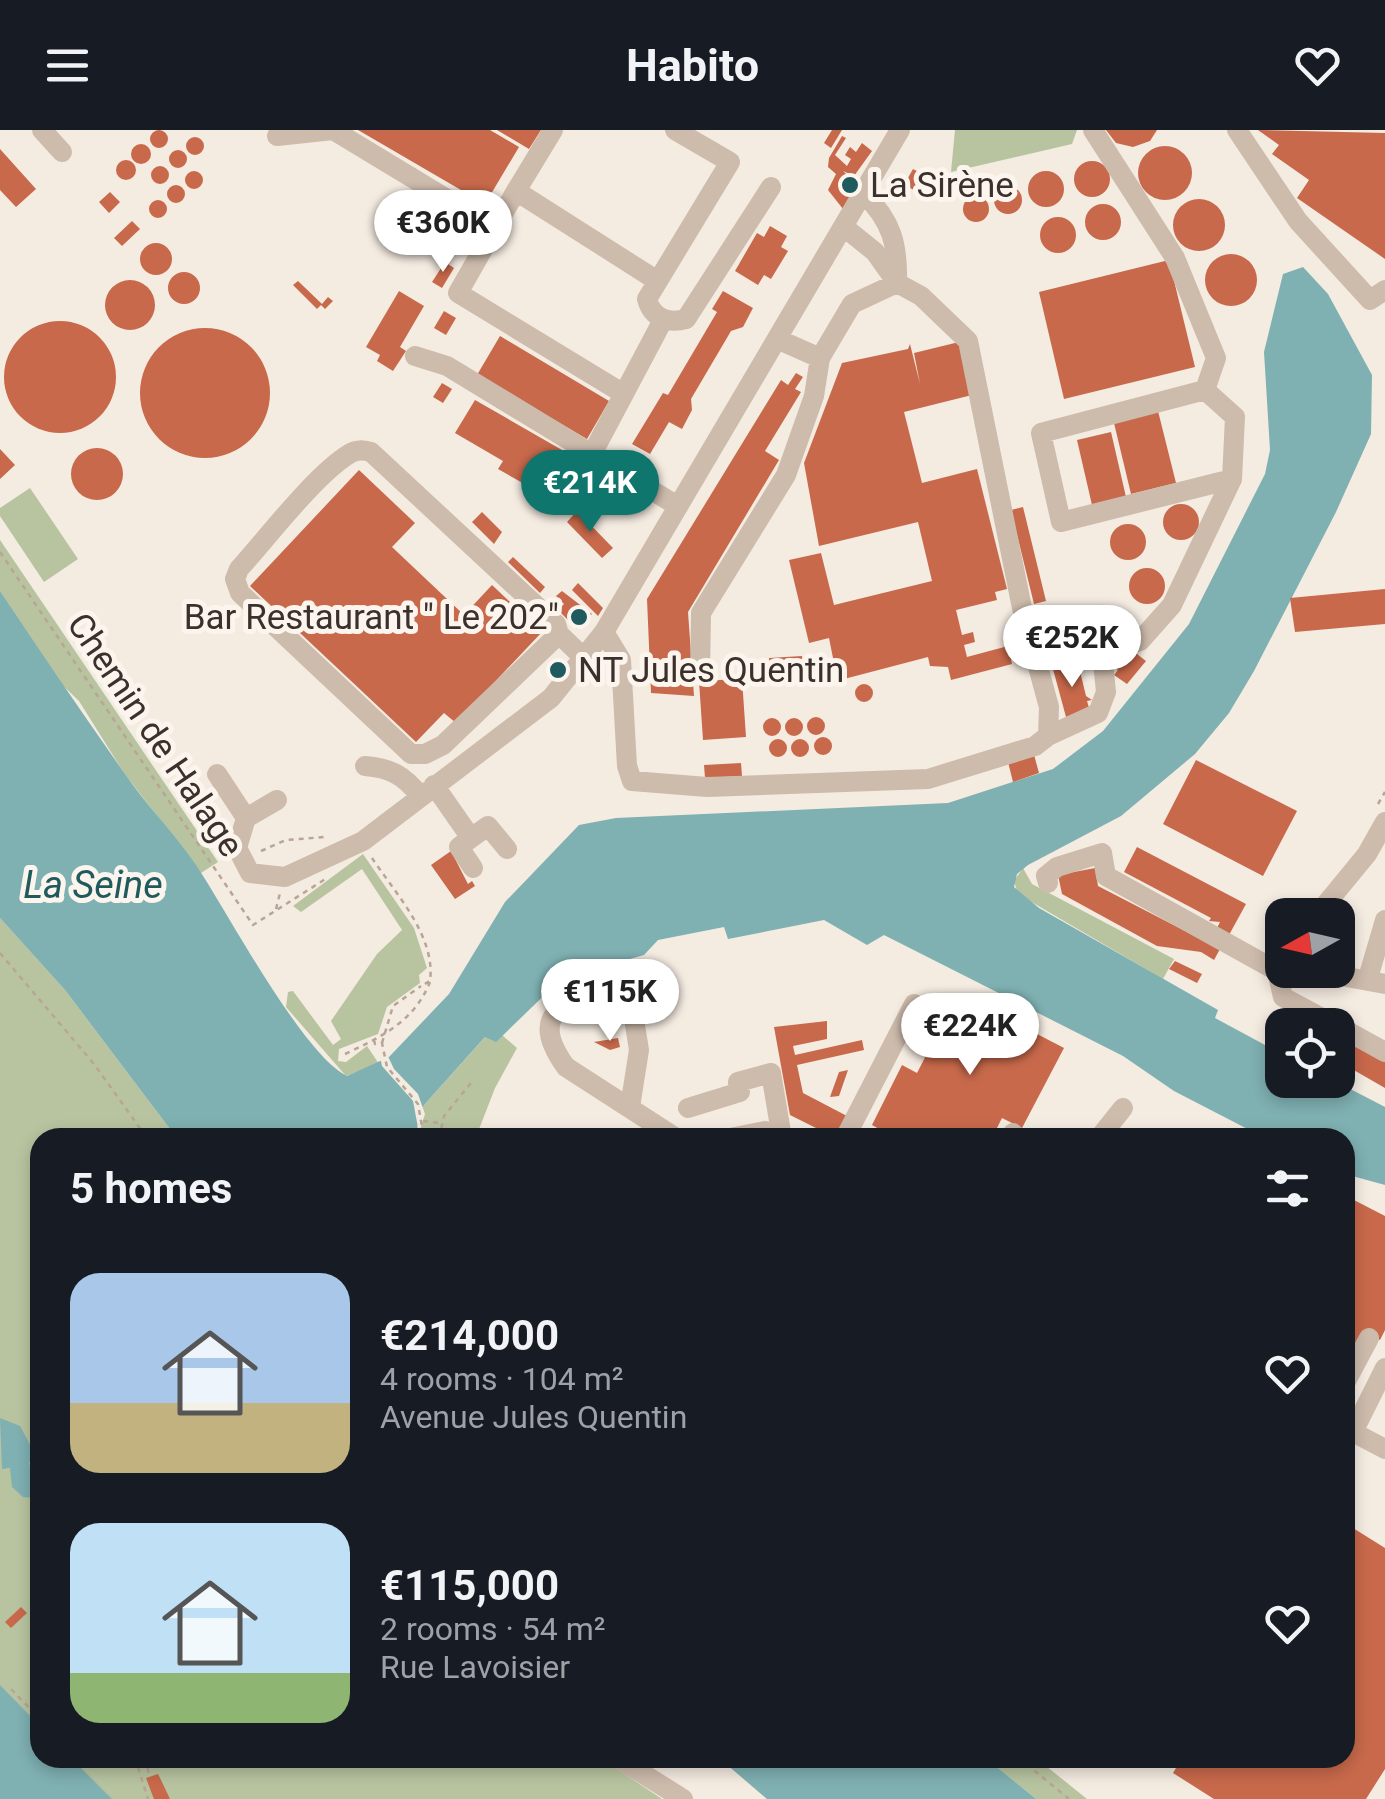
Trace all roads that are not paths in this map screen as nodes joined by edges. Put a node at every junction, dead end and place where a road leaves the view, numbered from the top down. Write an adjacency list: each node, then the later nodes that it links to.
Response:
1 (42, 130): 9 (street)
2 (333, 130): 8 (street); 14 (street)
3 (553, 130): 11 (street)
4 (675, 130): 15 (street)
5 (900, 130): 12 (street)
6 (1093, 130): 22 (street)
7 (1236, 130): 17 (street)
8 (277, 136)
9 (62, 152)
10 (771, 187): 18 (street)
11 (516, 191): 14 (street); 15 (street)
12 (864, 194): 13 (street); 16 (street)
13 (844, 227): 16 (street); 19 (street)
14 (495, 228): 23 (street)
15 (656, 280): 18 (street)
16 (897, 283): 21 (street); 31 (street)
17 (1385, 290)
18 (663, 320): 23 (street)
19 (777, 339): 21 (street); 26 (street)
20 (415, 356): 24 (street)
21 (820, 358): 30 (street)
22 (1205, 390): 25 (street); 25 (street)
23 (624, 394): 24 (street)
24 (592, 454): 26 (street)
25 (1232, 479): 31 (street)
26 (676, 505): 27 (street)
27 (604, 632): 29 (street); 31 (street)
28 (559, 634): 28 (street); 29 (street)
29 (586, 660): 34 (street)
30 (700, 674)
31 (1048, 736)
32 (365, 766): 34 (street)
33 (217, 774): 36 (street)
34 (427, 791): 36 (street); 38 (street)
35 (277, 800): 36 (street)
36 (246, 818)
37 (1385, 822): 40 (street)
38 (470, 838): 39 (street); 41 (street)
39 (506, 848)
40 (1378, 853): 43 (street)
41 (473, 868)
42 (1048, 884): 45 (street)
43 (1334, 898)
44 (1385, 920): 46 (street)
45 (1265, 956)
46 (1376, 981)
47 (1281, 988): 49 (street)
48 (914, 1004): 57 (street)
49 (1304, 1008)
50 (1355, 1036): 51 (street)
51 (1385, 1052)
52 (688, 1108): 56 (street)
53 (1123, 1108): 58 (street)
54 (636, 1111): 54 (street); 55 (street)
55 (661, 1128)
56 (779, 1128)
57 (857, 1128)
58 (1107, 1128)
59 (1369, 1338): 60 (street)
60 (1355, 1365)
61 (1385, 1368): 62 (street)
62 (1355, 1420)
63 (1355, 1433): 64 (street)
64 (1385, 1449)
65 (634, 1768): 66 (street)
66 (683, 1799)

